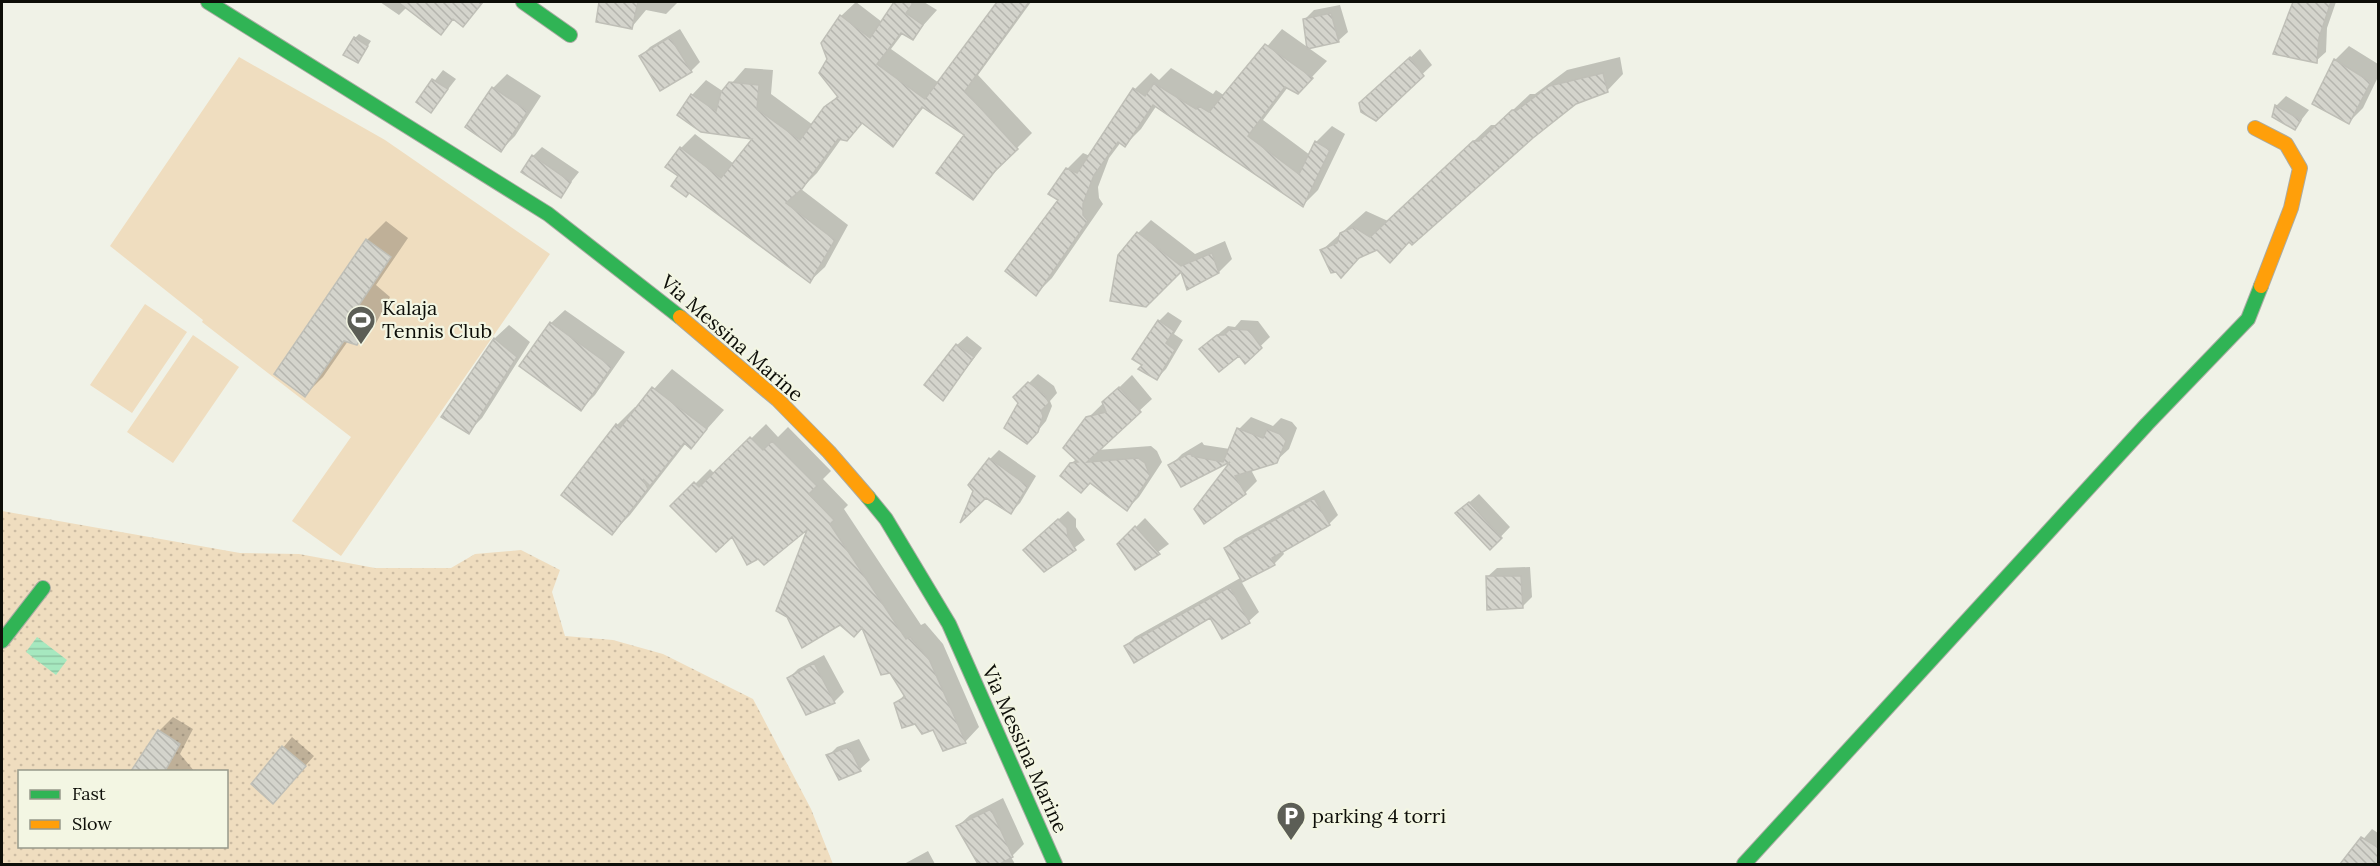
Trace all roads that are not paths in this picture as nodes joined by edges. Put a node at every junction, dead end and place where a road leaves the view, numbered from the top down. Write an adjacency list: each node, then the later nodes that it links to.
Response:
1 (208, 2): 7 (main road, Via Messina Marine)
2 (523, 2): 3 (main road)
3 (570, 35)
4 (2255, 128): 8 (main road)
5 (43, 588): 6 (main road)
6 (2, 641)
7 (1055, 864)
8 (1744, 864)

